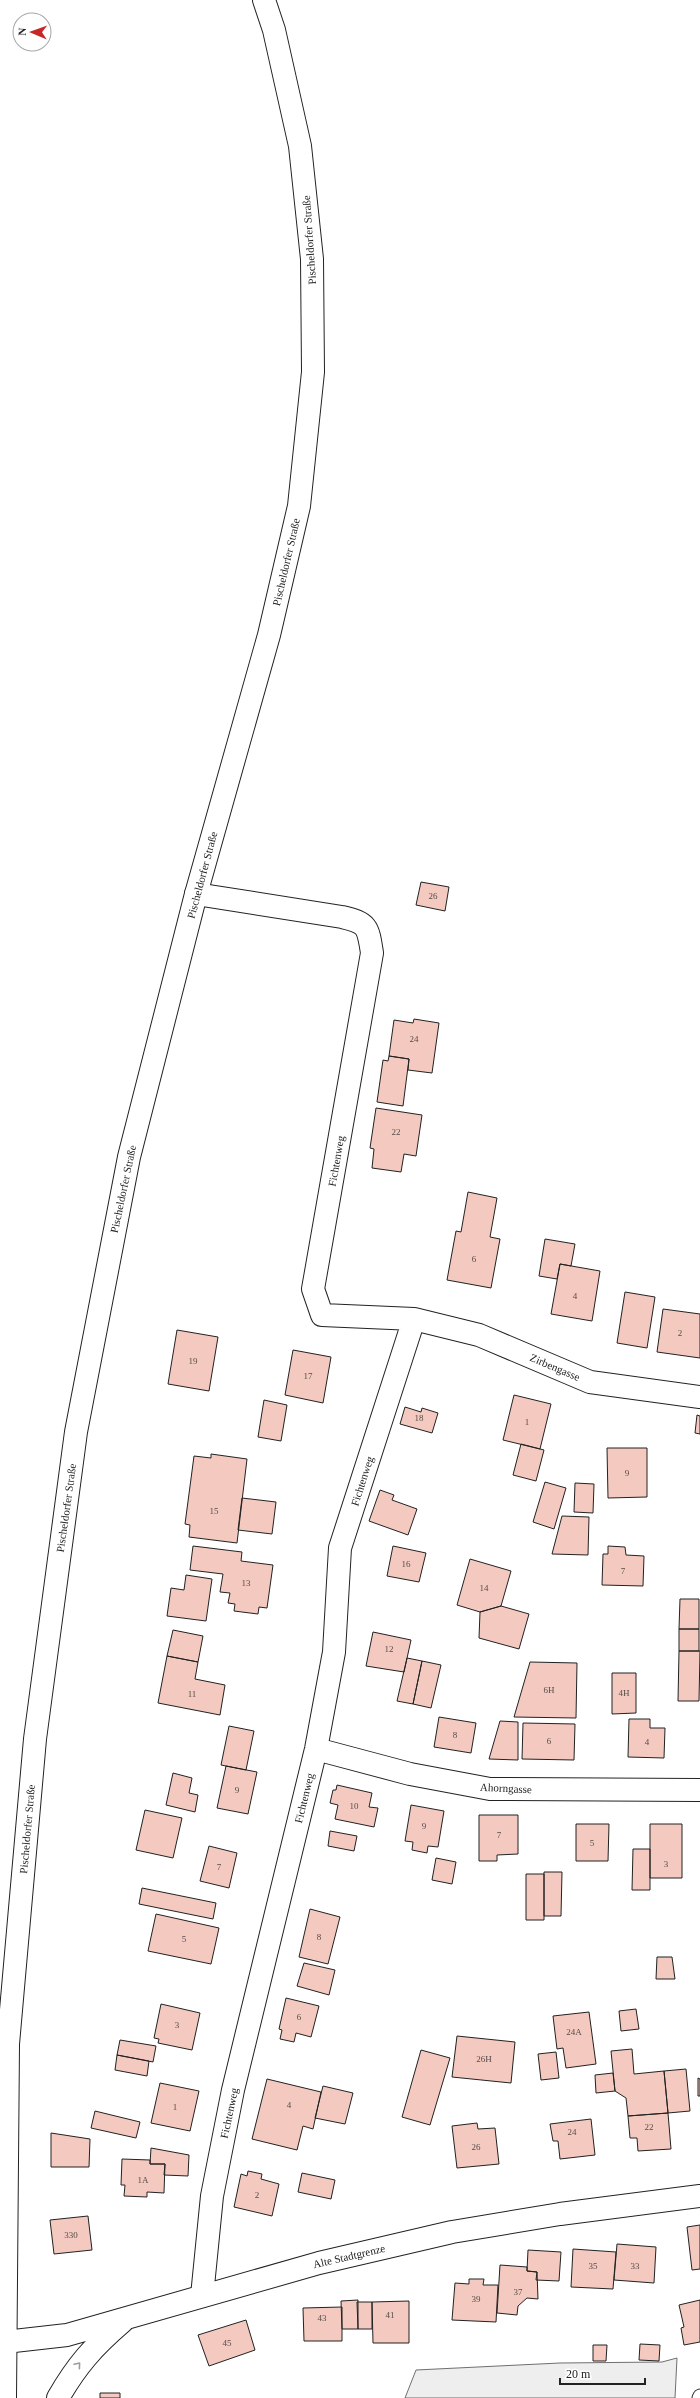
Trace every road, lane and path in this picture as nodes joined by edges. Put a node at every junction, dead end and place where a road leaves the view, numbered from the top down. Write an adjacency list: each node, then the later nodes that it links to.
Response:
1 (264, 0): 2 (street, Pischeldorfer Straße)
2 (196, 894): 3 (street, Fichtenweg); 10 (street, Pischeldorfer Straße)
3 (414, 1319): 4 (street, Zirbengasse); 5 (street, Fichtenweg)
4 (700, 1397)
5 (316, 1749): 6 (street, Ahorngasse); 8 (street, Fichtenweg)
6 (700, 1790)
7 (700, 2196): 8 (street, Alte Stadtgrenze)
8 (202, 2296): 9 (street, Alte Stadtgrenze)
9 (128, 2317): 10 (street, Alte Stadtgrenze); 12 (street, one-way to 9)
10 (2, 2342): 11 (street, Pischeldorfer Straße)
11 (5, 2398)
12 (58, 2398)

